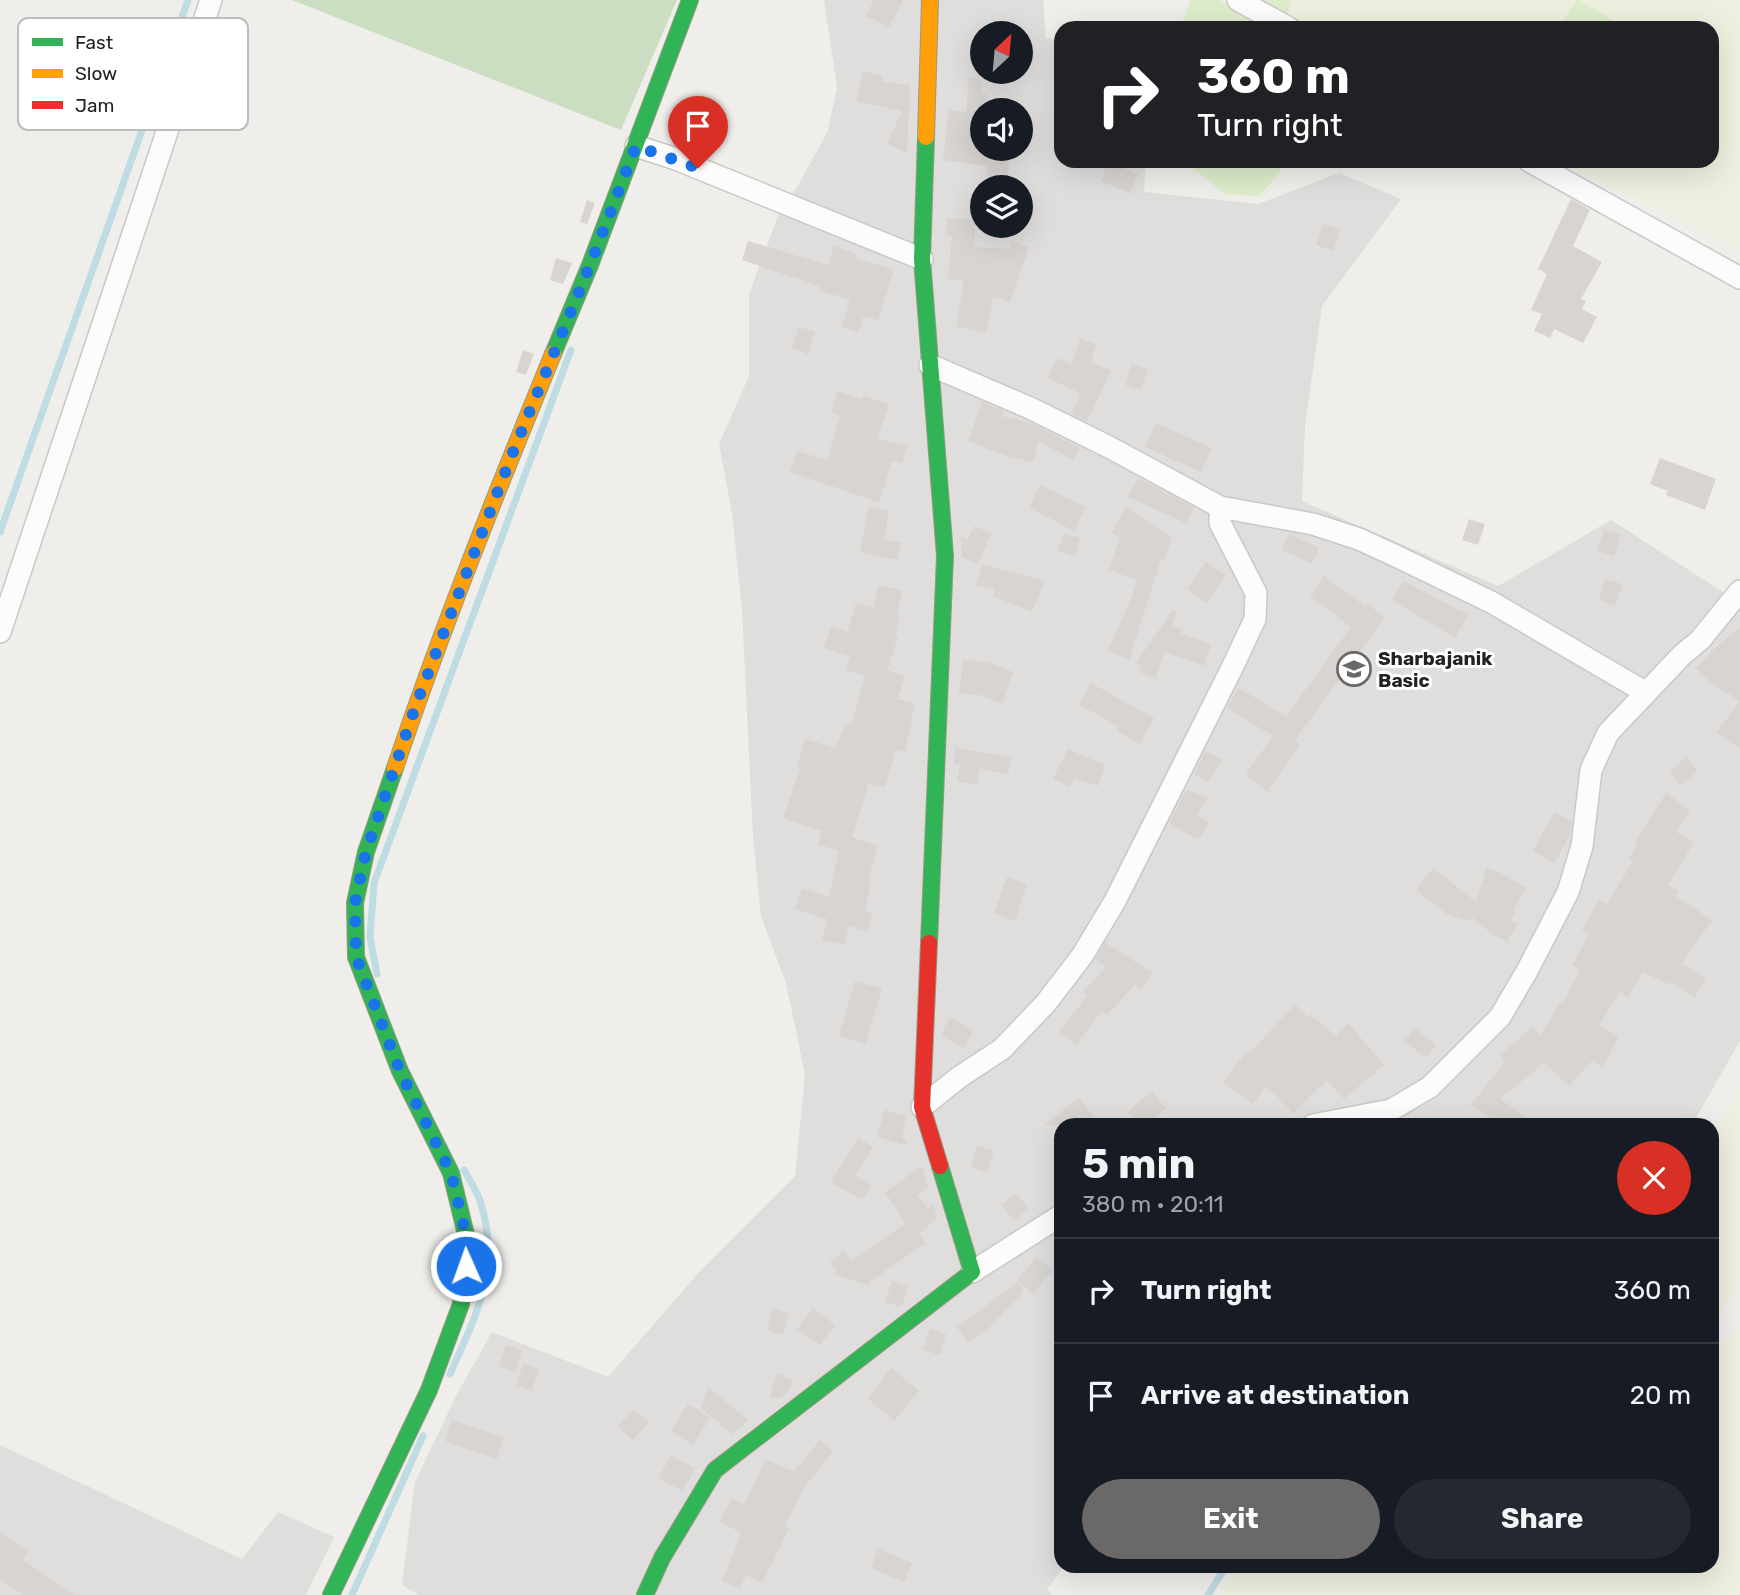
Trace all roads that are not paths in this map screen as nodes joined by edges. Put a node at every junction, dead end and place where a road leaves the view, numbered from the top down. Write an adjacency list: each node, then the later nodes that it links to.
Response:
1 (211, 0): 5 (street)
2 (691, 0): 8 (street)
3 (930, 0): 10 (street)
4 (1238, 0): 6 (street)
5 (205, 18)
6 (1276, 21)
7 (168, 130): 15 (street)
8 (636, 146): 10 (street); 21 (street)
9 (1542, 168): 11 (street)
10 (922, 259): 12 (street)
11 (1740, 278)
12 (930, 365): 13 (street); 17 (street)
13 (1220, 507): 16 (street); 17 (street)
14 (1740, 592): 16 (street)
15 (0, 632)
16 (1645, 692): 18 (street)
17 (922, 1107): 20 (street)
18 (1350, 1118)
19 (1054, 1220): 20 (street)
20 (972, 1272): 22 (street)
21 (331, 1595)
22 (645, 1595)

